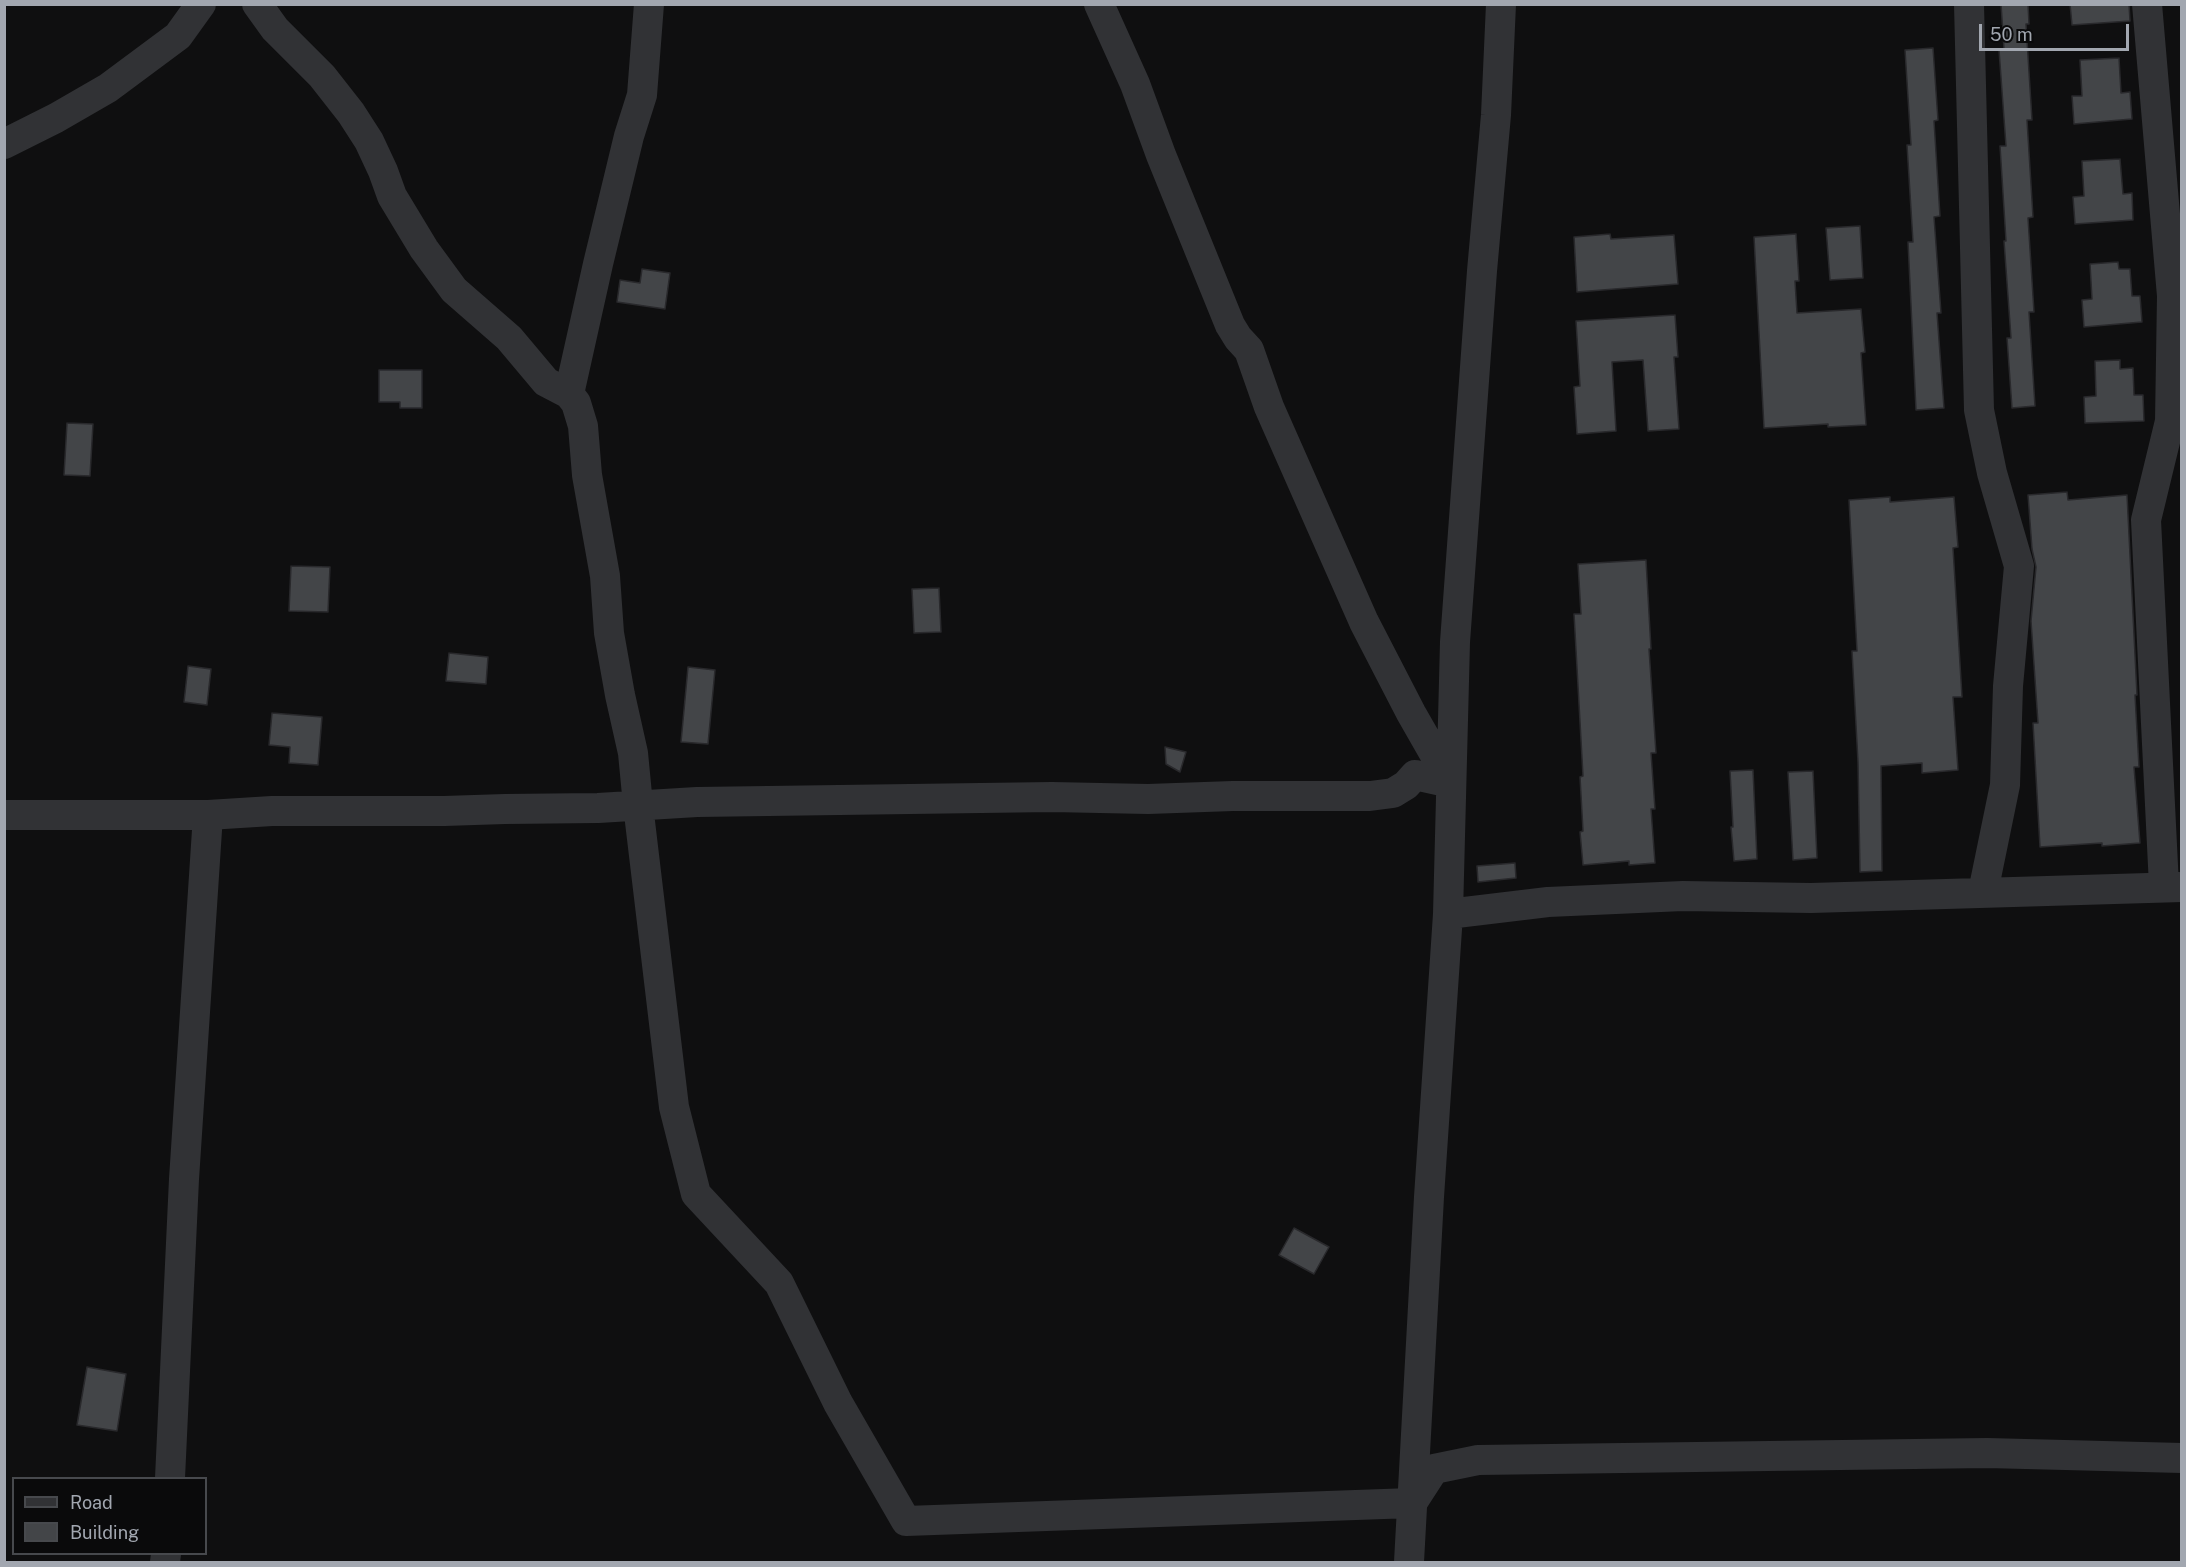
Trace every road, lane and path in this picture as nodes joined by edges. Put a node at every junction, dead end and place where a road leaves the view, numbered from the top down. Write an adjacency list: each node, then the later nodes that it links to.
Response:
1 (201, 4): 8 (street)
2 (257, 4): 9 (street)
3 (649, 4): 9 (street)
4 (1100, 4): 10 (street)
5 (1501, 4): 10 (street)
6 (1969, 4): 15 (street)
7 (2147, 4): 14 (street)
8 (4, 144)
9 (569, 394): 11 (street)
10 (1451, 783): 11 (street); 16 (street)
11 (638, 804): 13 (street); 19 (street)
12 (4, 815): 13 (street)
13 (208, 815): 18 (street)
14 (2173, 887): 15 (street)
15 (1983, 892): 16 (street)
16 (1448, 914): 19 (street)
17 (2181, 1458): 19 (street)
18 (170, 1477)
19 (1412, 1503): 20 (street)
20 (1409, 1563)

